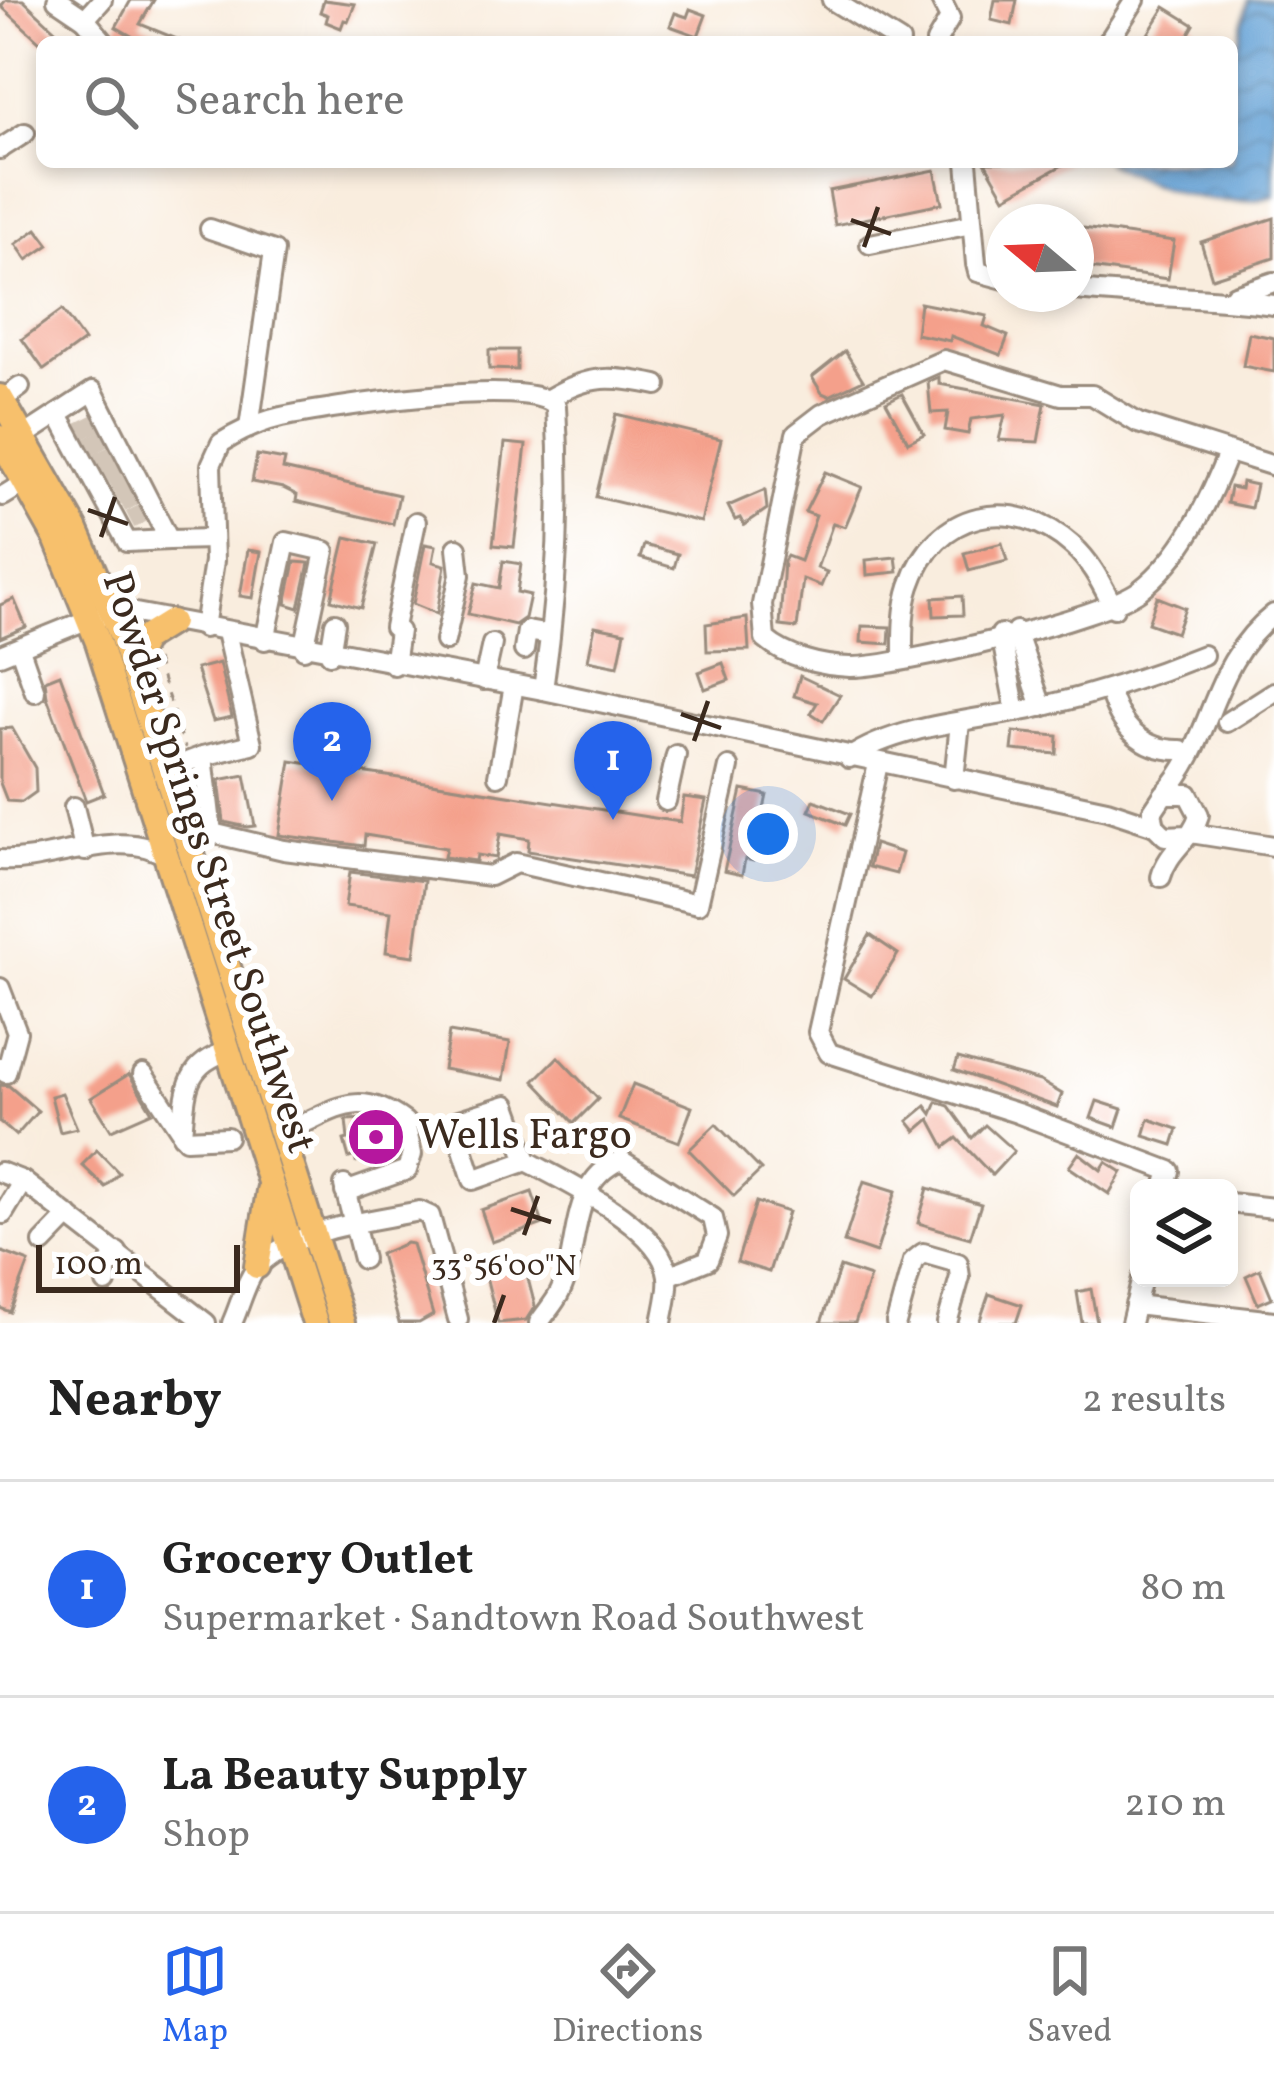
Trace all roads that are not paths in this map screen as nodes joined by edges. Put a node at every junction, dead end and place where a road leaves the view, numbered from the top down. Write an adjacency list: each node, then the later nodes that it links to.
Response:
1 (57, 0): 6 (street)
2 (102, 0): 6 (street)
3 (832, 0): 8 (street)
4 (940, 0): 9 (street)
5 (1136, 0): 10 (street)
6 (85, 20): 7 (street)
7 (99, 36)
8 (890, 36)
9 (940, 36)
10 (1112, 36)
11 (25, 133): 12 (street)
12 (0, 149)
13 (967, 168): 14 (street)
14 (972, 224): 16 (street); 17 (street)
15 (210, 229): 26 (street)
16 (870, 244)
17 (986, 274)
18 (1274, 282): 20 (street)
19 (1094, 292): 20 (street)
20 (1231, 296): 21 (street)
21 (1274, 305)
22 (657, 385): 24 (street)
23 (7, 394): 27 (main road, Powder Springs Street Southwest)
24 (550, 398): 26 (street); 45 (street)
25 (58, 414): 27 (street); 30 (street); 30 (street)
26 (249, 428): 34 (street)
27 (7, 440): 31 (main road, Powder Springs Street Southwest); 39 (main road, Powder Springs Street Southwest)
28 (1228, 453): 29 (street); 37 (street); 56 (street)
29 (1274, 466)
30 (112, 472): 35 (street); 35 (street)
31 (26, 482): 32 (street); 39 (main road, Powder Springs Street Southwest)
32 (4, 496)
33 (416, 522): 58 (street)
34 (213, 539): 35 (street); 42 (street)
35 (169, 540)
36 (457, 548): 48 (street)
37 (1114, 608): 44 (street); 56 (street)
38 (1274, 614): 70 (street)
39 (101, 616): 40 (street); 50 (street); 59 (main road, Powder Springs Street Southwest); 84 (main road, Powder Springs Street Southwest)
40 (171, 622): 42 (street); 59 (main road)
41 (335, 623): 53 (street)
42 (204, 628): 43 (street)
43 (226, 632): 47 (street); 73 (street)
44 (1009, 633): 56 (street); 66 (street); 67 (street)
45 (550, 635): 52 (street); 63 (street)
46 (374, 638): 57 (street)
47 (265, 640): 51 (street); 51 (street)
48 (445, 641)
49 (492, 644): 60 (street)
50 (20, 649): 54 (street); 64 (street)
51 (304, 649): 53 (street)
52 (524, 650)
53 (330, 654): 57 (street)
54 (0, 655)
55 (1204, 655): 62 (street)
56 (903, 660)
57 (369, 661): 58 (street)
58 (394, 664): 60 (street)
59 (133, 667): 77 (main road, Powder Springs Street Southwest)
60 (484, 680): 61 (street)
61 (514, 685): 63 (street); 78 (street)
62 (1109, 689): 66 (street); 72 (street)
63 (543, 690): 71 (street)
64 (35, 692)
65 (1274, 692): 68 (street)
66 (1042, 707): 67 (street)
67 (1016, 712): 69 (street)
68 (1227, 722)
69 (960, 723): 74 (street); 79 (street)
70 (1200, 734): 80 (street); 85 (street)
71 (748, 736): 74 (street); 87 (street)
72 (1181, 750)
73 (203, 756): 77 (street); 87 (street)
74 (849, 758): 76 (street)
75 (674, 764): 81 (street)
76 (878, 764): 79 (street); 102 (street)
77 (167, 769): 87 (main road, Powder Springs Street Southwest)
78 (498, 776)
79 (954, 779): 82 (street)
80 (1161, 796): 82 (street); 85 (street); 86 (street)
81 (666, 802)
82 (1080, 805): 86 (street)
83 (74, 807): 89 (street)
84 (152, 807): 88 (street); 90 (main road, Powder Springs Street Southwest)
85 (1194, 823): 86 (street); 86 (street)
86 (1157, 828)
87 (201, 836): 96 (main road, Powder Springs Street Southwest)
88 (130, 845): 89 (street); 90 (street)
89 (85, 851): 91 (street)
90 (168, 859): 93 (main road, Powder Springs Street Southwest)
91 (0, 860)
92 (0, 988): 94 (street)
93 (229, 1051): 97 (street); 101 (main road, Powder Springs Street Southwest)
94 (0, 1068)
95 (143, 1074): 97 (street)
96 (283, 1132): 109 (street); 110 (main road, Powder Springs Street Southwest)
97 (182, 1135): 98 (street)
98 (227, 1137)
99 (527, 1161): 99 (street); 104 (street)
100 (1, 1174): 103 (street)
101 (269, 1176): 110 (main road, Powder Springs Street Southwest); 114 (main road)
102 (1168, 1179)
103 (22, 1181): 107 (street); 108 (street)
104 (588, 1194): 115 (street); 115 (street); 124 (street)
105 (1238, 1204): 106 (street)
106 (1274, 1208)
107 (3, 1214)
108 (69, 1216): 111 (street); 112 (street)
109 (352, 1225): 110 (street); 113 (street); 118 (street)
110 (303, 1241): 114 (street); 122 (main road, Powder Springs Street Southwest); 123 (main road, Powder Springs Street Southwest)
111 (43, 1243)
112 (117, 1252): 116 (street); 120 (street)
113 (364, 1259)
114 (257, 1266): 121 (street)
115 (668, 1276): 125 (street)
116 (106, 1283)
117 (1133, 1314): 119 (street)
118 (458, 1319)
119 (1274, 1321)
120 (206, 1323)
121 (232, 1323)
122 (315, 1323)
123 (342, 1323)
124 (539, 1323)
125 (662, 1323)
126 (896, 1323): 127 (street)
127 (947, 1323)

